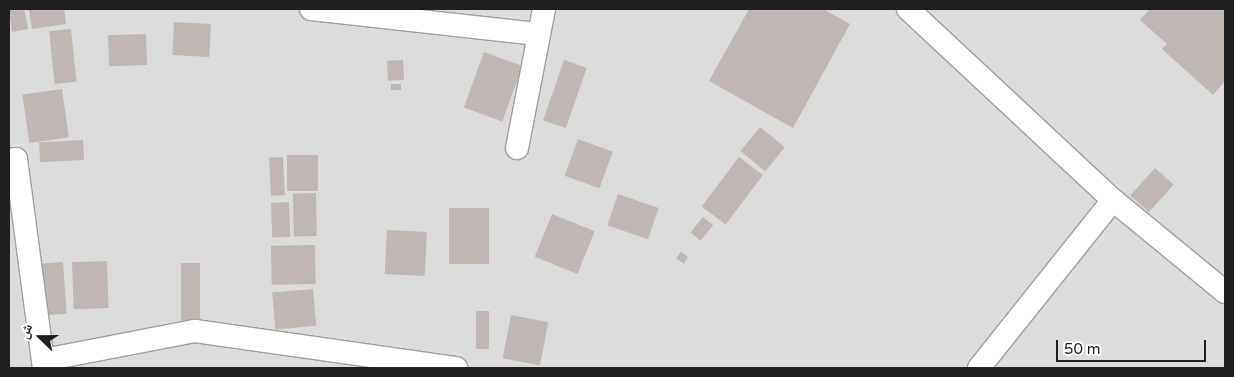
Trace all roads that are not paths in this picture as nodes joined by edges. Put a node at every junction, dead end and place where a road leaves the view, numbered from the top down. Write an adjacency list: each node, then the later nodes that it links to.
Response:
1 (311, 9): 4 (street)
2 (544, 9): 4 (street)
3 (908, 9): 7 (street)
4 (538, 34): 5 (street)
5 (518, 148)
6 (9, 160): 9 (street)
7 (1112, 200): 8 (street); 11 (street)
8 (1225, 292)
9 (44, 364): 10 (street)
10 (456, 368)
11 (979, 368)

